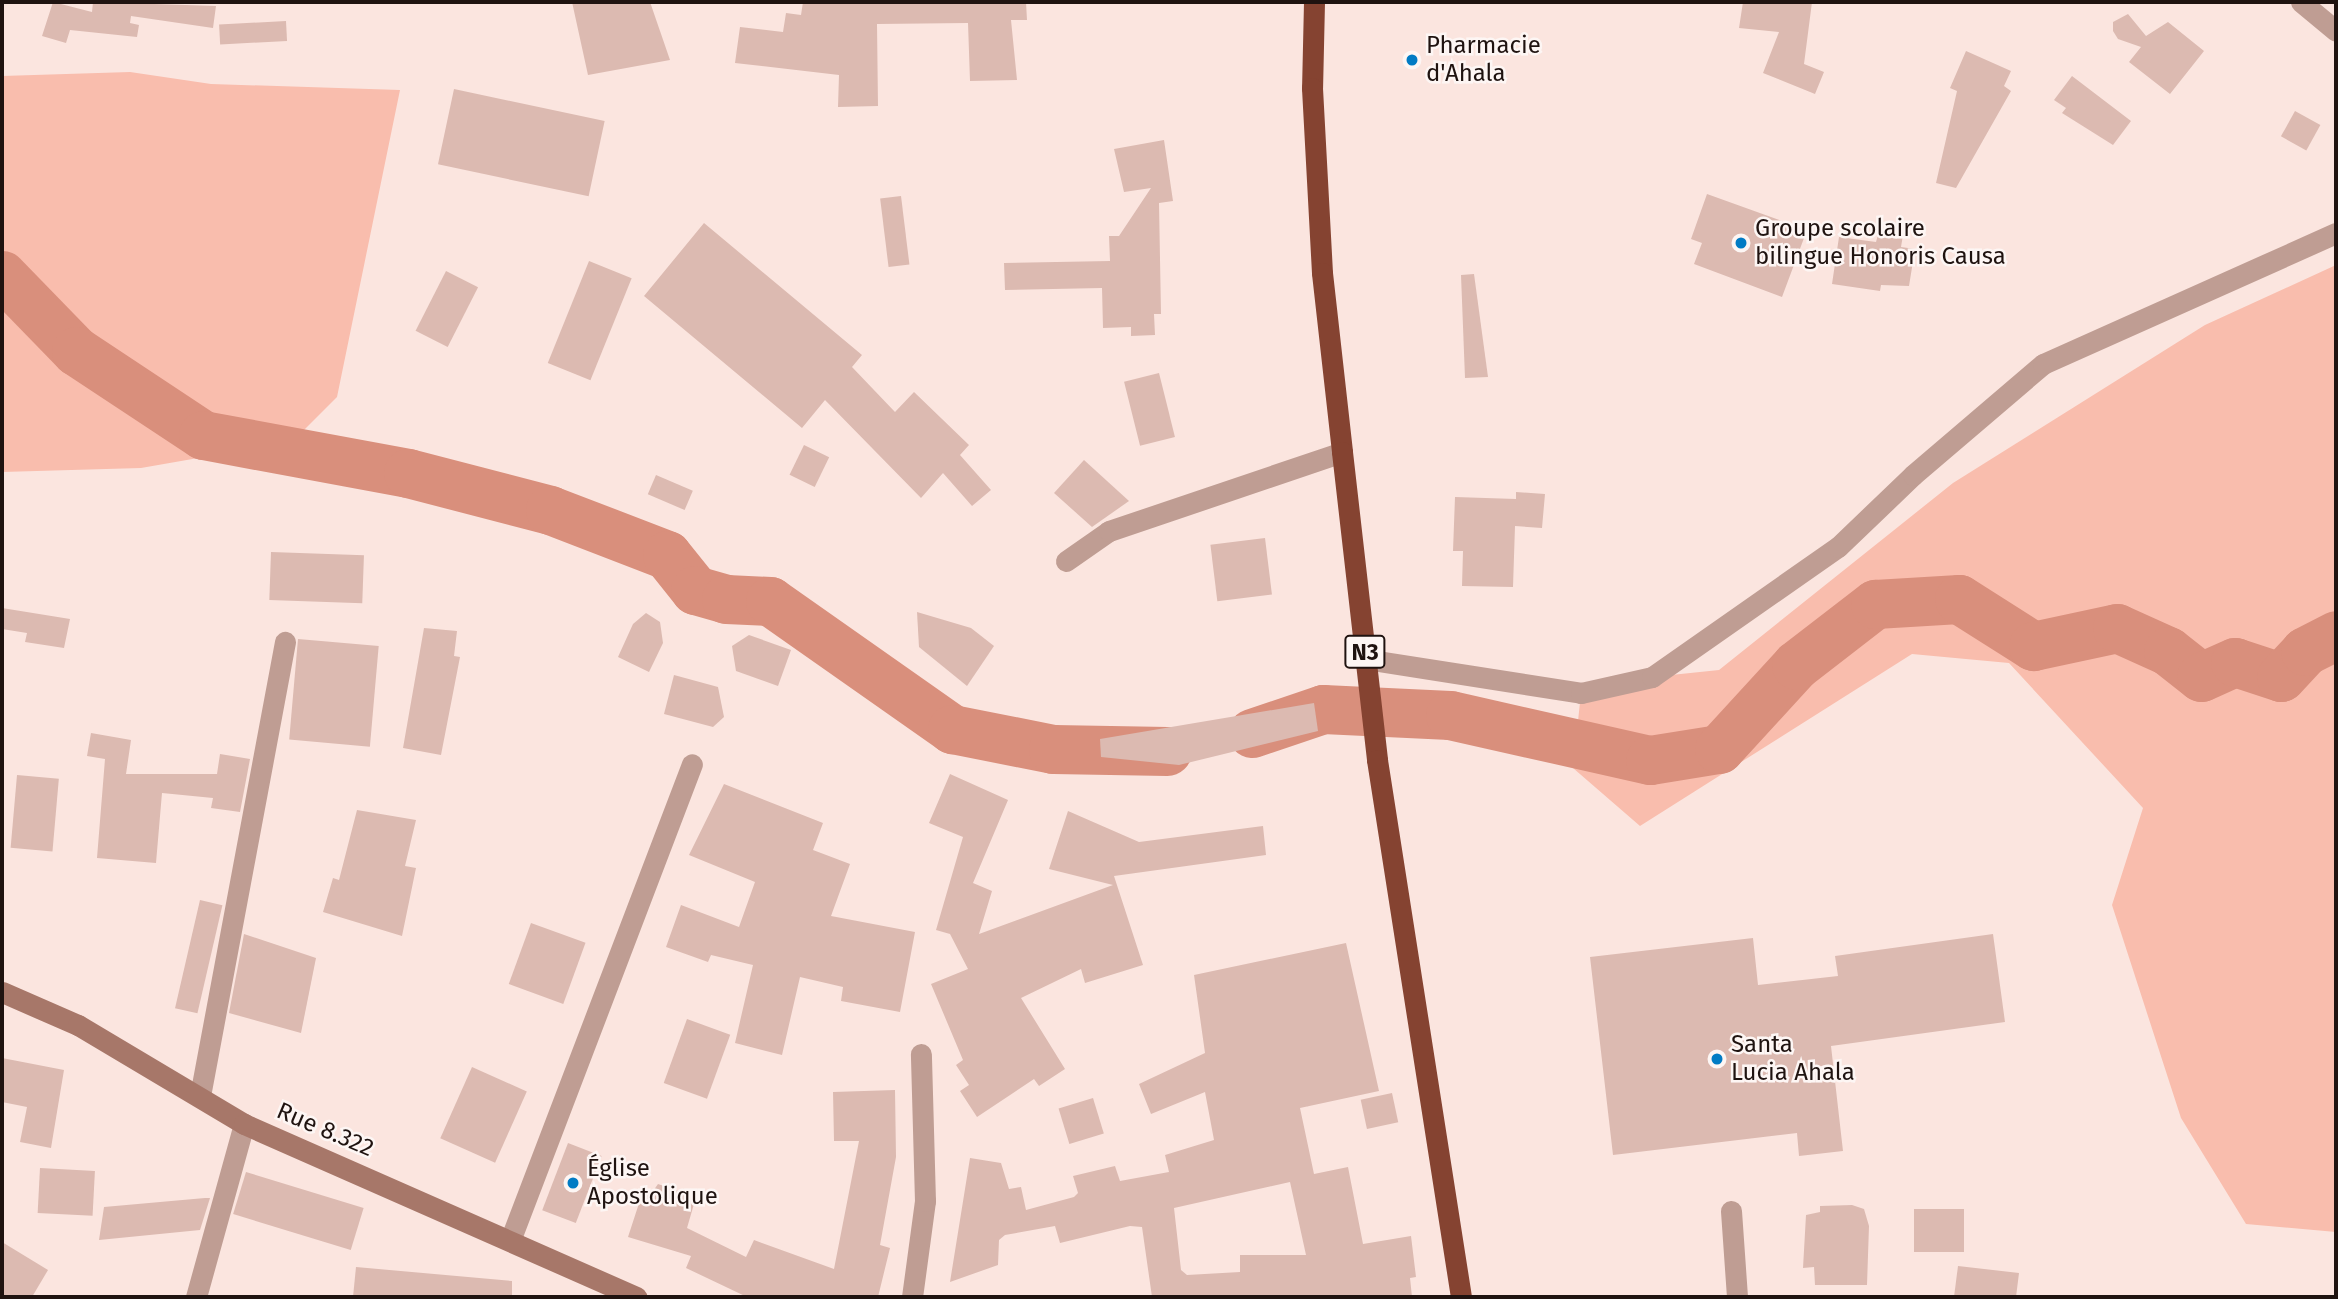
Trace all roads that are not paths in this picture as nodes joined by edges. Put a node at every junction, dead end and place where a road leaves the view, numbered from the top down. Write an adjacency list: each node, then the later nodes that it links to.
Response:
1 (1314, 2): 5 (highway, N3)
2 (2301, 2): 3 (street)
3 (2333, 20)
4 (2336, 233): 8 (street)
5 (1342, 452): 6 (street); 8 (highway, N3)
6 (1066, 561)
7 (285, 642): 12 (street)
8 (1365, 659): 19 (highway, N3)
9 (692, 764): 15 (street)
10 (2, 992): 12 (main road, Rue 8.322)
11 (921, 1054): 18 (street)
12 (200, 1096): 13 (main road, Rue 8.322)
13 (244, 1124): 15 (main road, Rue 8.322); 16 (street)
14 (1731, 1211): 20 (street)
15 (511, 1238): 17 (main road, Rue 8.322)
16 (196, 1297)
17 (637, 1297)
18 (912, 1297)
19 (1461, 1297)
20 (1737, 1297)

